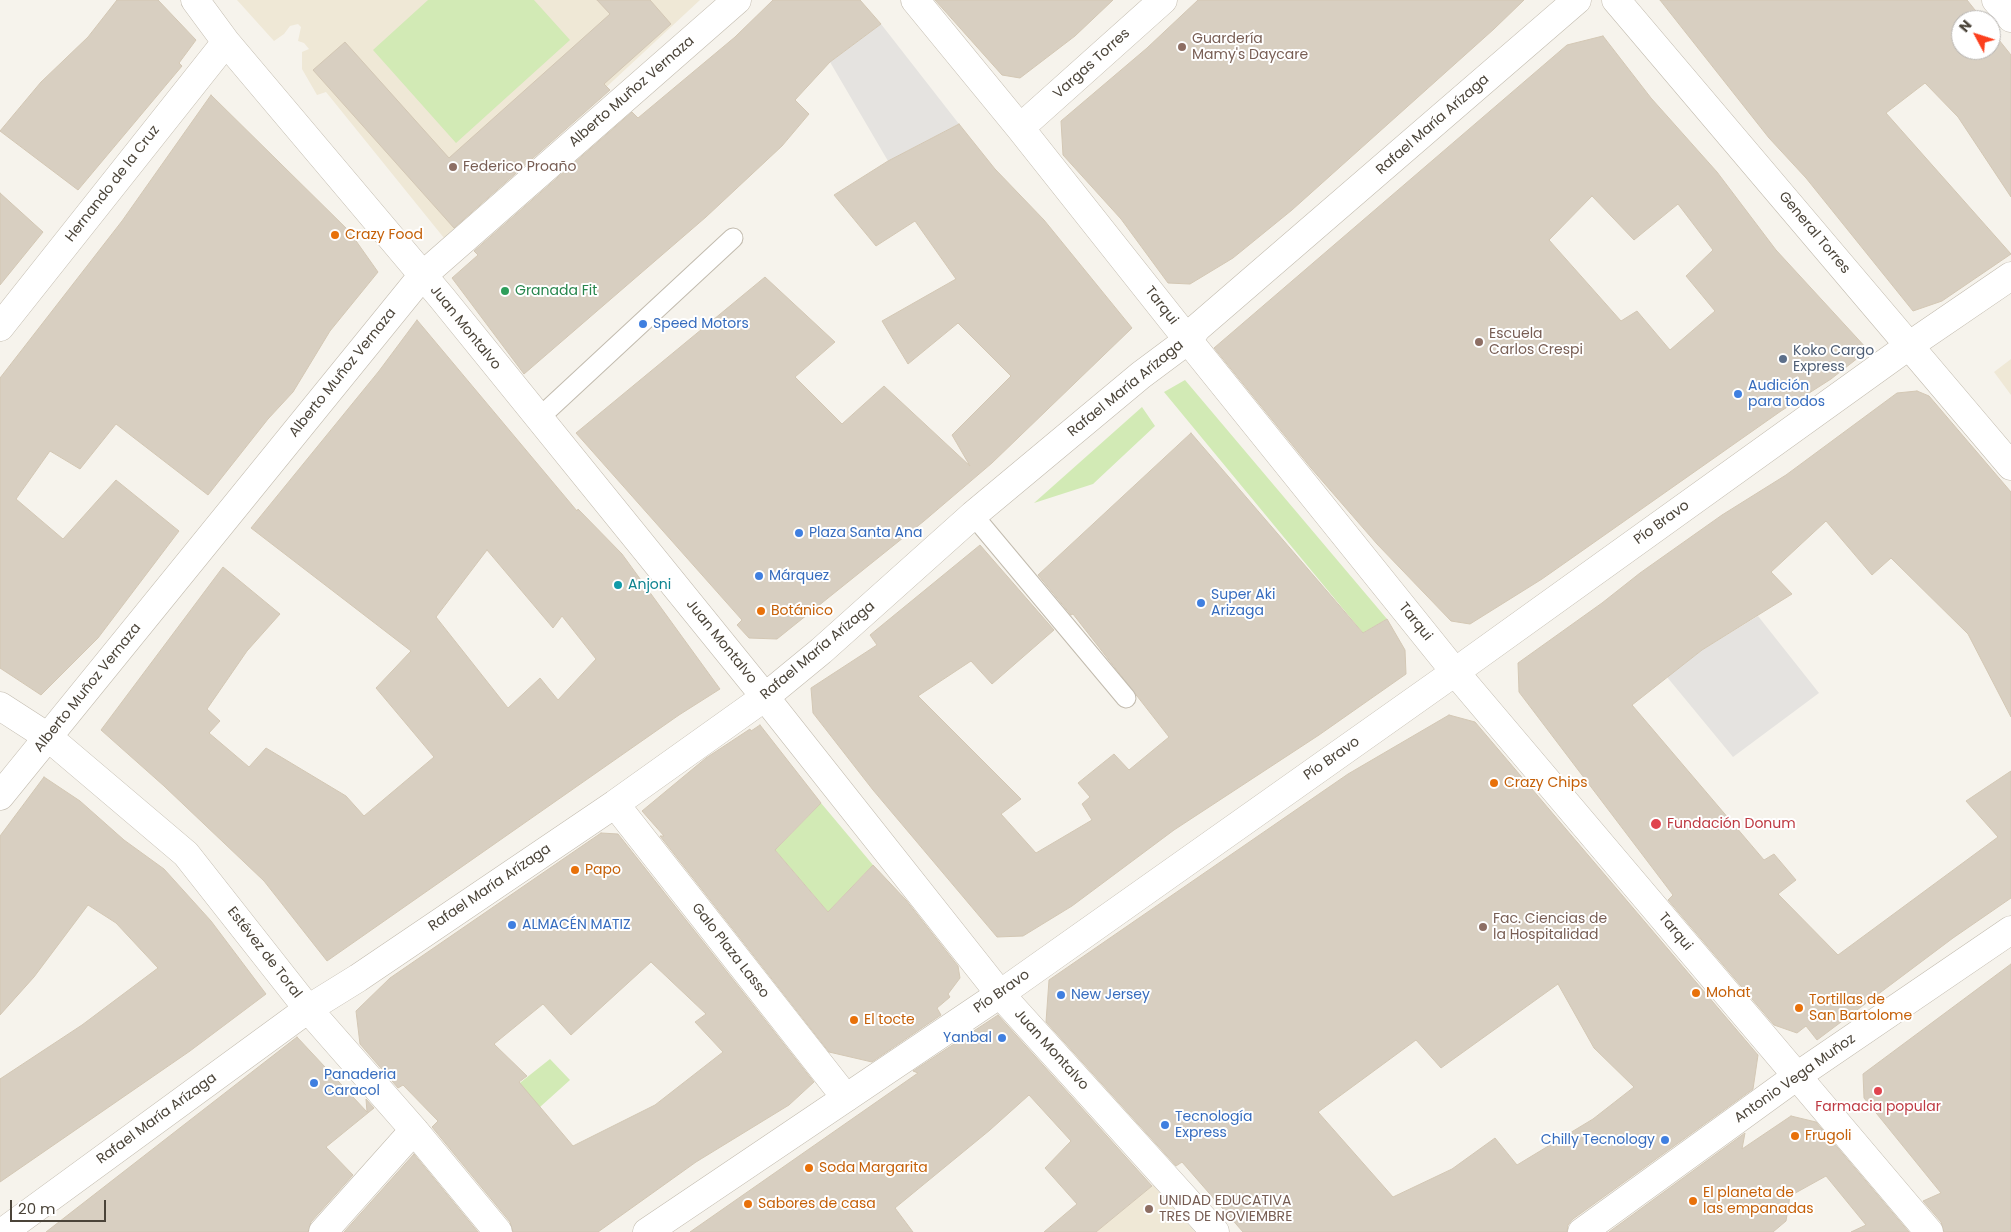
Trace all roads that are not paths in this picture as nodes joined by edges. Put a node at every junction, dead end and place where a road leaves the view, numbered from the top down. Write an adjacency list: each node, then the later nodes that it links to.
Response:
1 (195, 0): 9 (street, Juan Montalvo)
2 (737, 0): 12 (street, Alberto Muñoz Vernaza)
3 (915, 0): 10 (street, Tarqui)
4 (1163, 0): 10 (street, Vargas Torres)
5 (1577, 0): 15 (street, Rafael María Arízaga)
6 (1616, 0): 16 (street, General Torres)
7 (1996, 0): 8 (street)
8 (2011, 18)
9 (226, 42): 12 (street, Juan Montalvo); 14 (street, Hernando de la Cruz)
10 (1020, 128): 15 (street, Tarqui)
11 (733, 238): 17 (lane)
12 (422, 276): 17 (street, Juan Montalvo); 24 (street, Alberto Muñoz Vernaza)
13 (2011, 276): 16 (street, Pío Bravo)
14 (0, 327)
15 (1188, 340): 19 (street, Rafael María Arízaga); 20 (street, Tarqui)
16 (1910, 345): 18 (street, General Torres); 20 (street, Pío Bravo)
17 (539, 418): 21 (street, Juan Montalvo)
18 (2011, 466)
19 (973, 515): 21 (street, Rafael María Arízaga); 22 (lane)
20 (1455, 672): 28 (street, Pío Bravo); 30 (street, Tarqui)
21 (764, 697): 26 (street, Rafael María Arízaga); 28 (street, Juan Montalvo)
22 (1126, 698)
23 (0, 706): 24 (street, Estévez de Toral)
24 (48, 737): 25 (street, Alberto Muñoz Vernaza); 29 (street, Estévez de Toral)
25 (0, 796)
26 (614, 804): 29 (street, Rafael María Arízaga); 31 (street, Galo Plaza Lasso)
27 (2011, 930): 30 (street, Antonio Vega Muñoz)
28 (1000, 994): 31 (street, Pío Bravo); 37 (street, Juan Montalvo)
29 (308, 1008): 32 (street, Estévez de Toral); 33 (street, Rafael María Arízaga)
30 (1797, 1076): 38 (street, Antonio Vega Muñoz); 39 (street, Tarqui)
31 (846, 1098): 36 (street, Pío Bravo)
32 (414, 1130): 34 (street); 35 (street, Estévez de Toral)
33 (3, 1232)
34 (323, 1232)
35 (498, 1232)
36 (647, 1232)
37 (1215, 1232)
38 (1582, 1232)
39 (1928, 1232)

